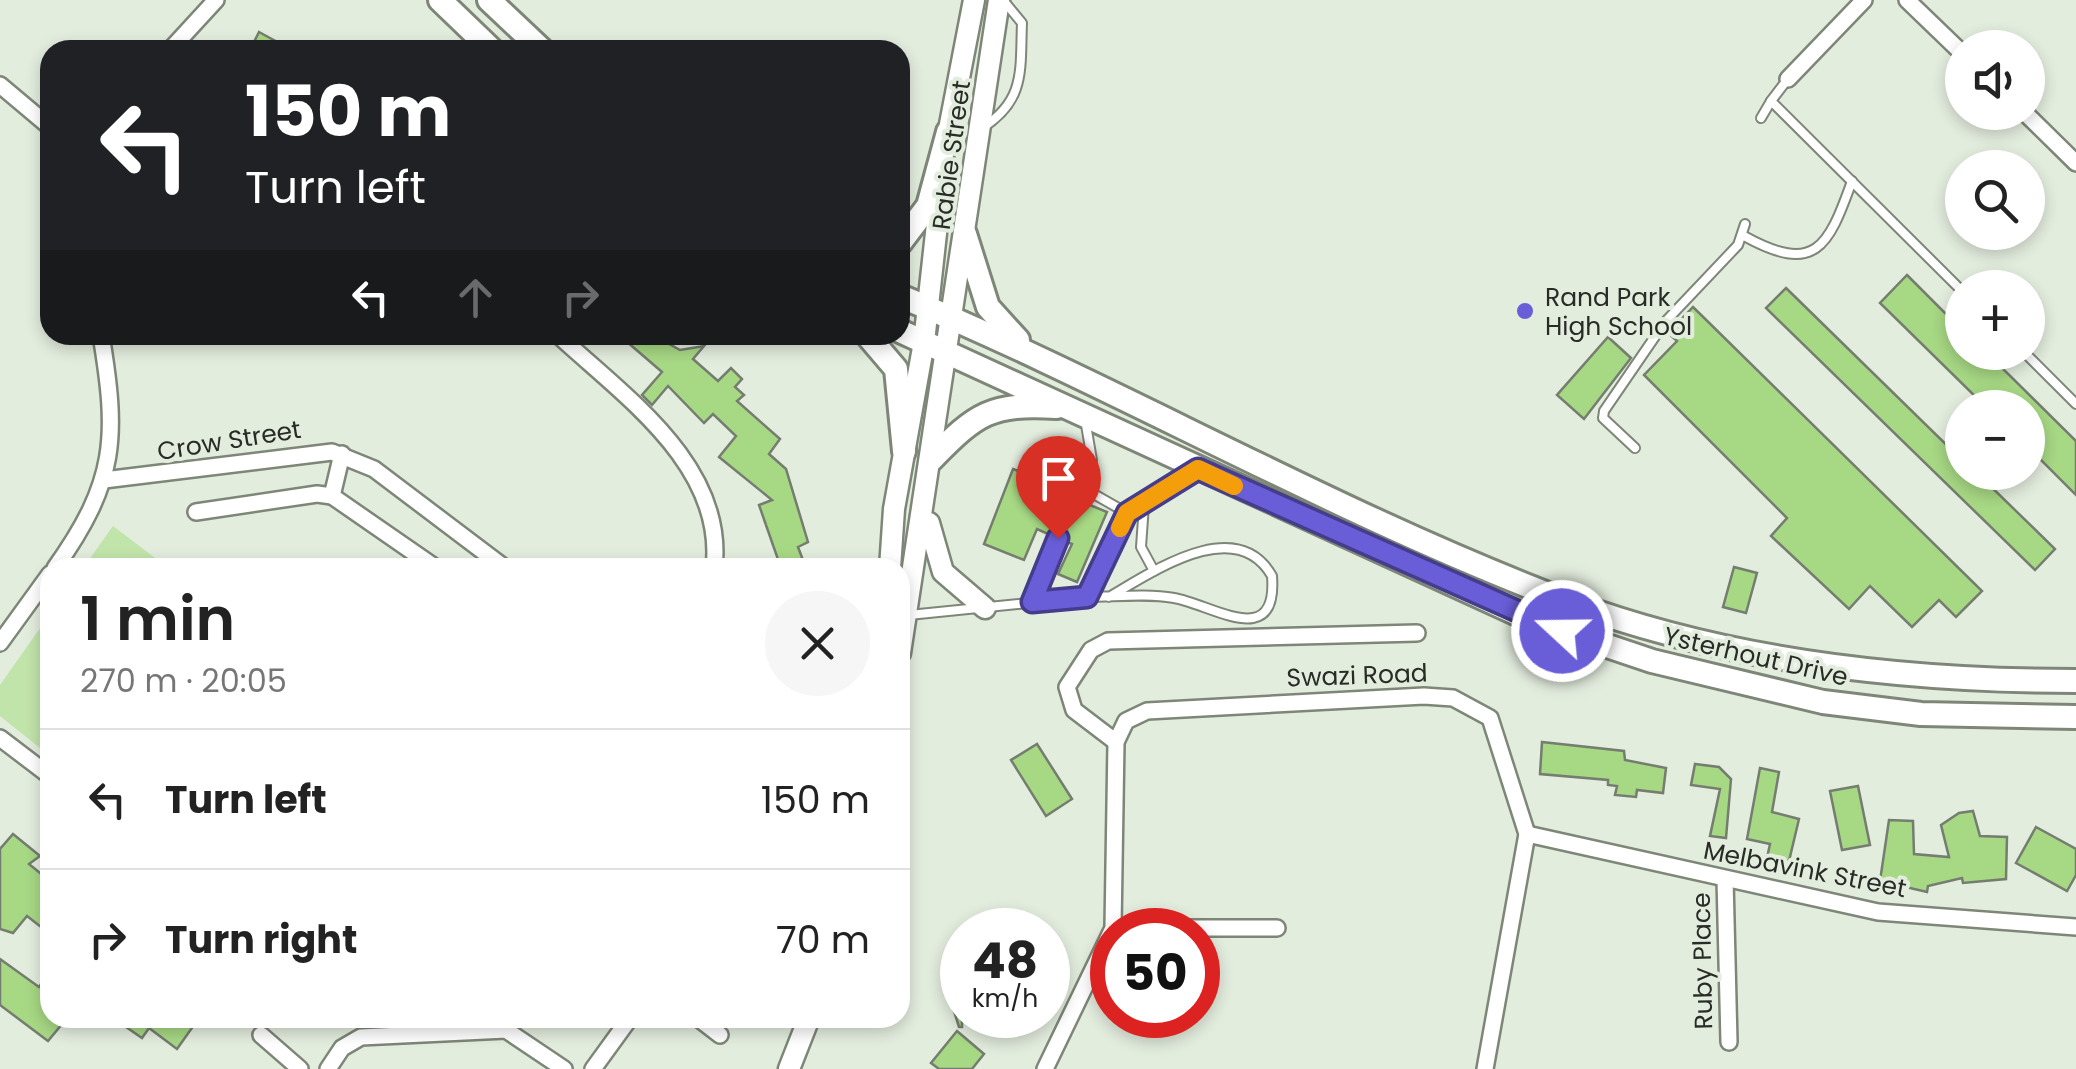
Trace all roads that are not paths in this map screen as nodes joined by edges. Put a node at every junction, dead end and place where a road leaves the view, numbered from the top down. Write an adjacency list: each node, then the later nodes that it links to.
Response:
1 (216, 0): 9 (street)
2 (440, 0): 10 (main road)
3 (490, 0): 11 (main road)
4 (974, 0): 19 (street, Rabie Street)
5 (1001, 0): 17 (street, Rabie Street); 17 (lane)
6 (1864, 0): 12 (street)
7 (1914, 2): 8 (street)
8 (1945, 35)
9 (179, 40)
10 (482, 40)
11 (532, 40)
12 (1788, 79): 14 (lane)
13 (0, 84): 15 (street)
14 (1772, 101): 16 (lane); 21 (lane)
15 (40, 118)
16 (1762, 118)
17 (980, 129): 24 (street, Rabie Street)
18 (2042, 130): 20 (street)
19 (948, 132): 23 (main road); 28 (street, Rabie Street)
20 (2076, 163)
21 (1852, 181): 25 (lane); 26 (lane)
22 (1745, 224): 25 (lane)
23 (910, 230)
24 (965, 234): 29 (street, Rabie Street); 36 (main road)
25 (1744, 236): 40 (lane)
26 (1945, 274)
27 (910, 300): 28 (main road, Ysterhout Drive)
28 (927, 308): 29 (main road, Ysterhout Drive); 31 (street, Rabie Street)
29 (953, 318): 35 (street, Rabie Street); 36 (main road, Ysterhout Drive)
30 (910, 336): 31 (main road, Ysterhout Drive)
31 (924, 342): 35 (main road, Ysterhout Drive); 41 (street, Rabie Street)
32 (102, 345): 45 (street)
33 (569, 345): 57 (street)
34 (876, 345): 41 (main road)
35 (949, 352): 39 (main road, Ysterhout Drive); 43 (street, Rabie Street)
36 (1040, 356): 69 (main road, Ysterhout Drive)
37 (2042, 370): 38 (lane)
38 (2076, 404)
39 (1077, 412): 43 (main road); 44 (main road, Ysterhout Drive); 46 (lane)
40 (1635, 448)
41 (904, 451): 58 (street, Rabie Street)
42 (342, 454): 45 (street, Crow Street); 47 (street); 56 (street, Crow Street)
43 (932, 459): 48 (street)
44 (1198, 469): 49 (lane); 70 (main road, Ysterhout Drive)
45 (104, 480): 54 (street)
46 (1085, 489): 50 (lane); 52 (lane)
47 (332, 496): 51 (street); 55 (street)
48 (924, 502): 60 (street); 65 (street)
49 (1144, 505): 52 (lane); 59 (lane)
50 (1073, 508)
51 (196, 512)
52 (1127, 513): 62 (lane)
53 (1058, 538): 64 (lane)
54 (61, 558)
55 (422, 558)
56 (492, 558)
57 (715, 558)
58 (891, 558)
59 (1154, 572): 63 (lane); 63 (lane)
60 (910, 580)
61 (40, 588): 68 (street)
62 (1087, 597): 63 (lane); 64 (lane)
63 (1109, 597)
64 (1032, 602): 65 (lane)
65 (985, 608): 66 (lane)
66 (910, 614)
67 (1417, 633): 72 (street)
68 (0, 643)
69 (2076, 681)
70 (2076, 717)
71 (0, 738): 73 (street)
72 (1116, 742): 74 (street, Swazi Road); 76 (street)
73 (40, 768)
74 (1527, 834): 75 (street, Melbavink Street); 93 (street, Swazi Road)
75 (1725, 880): 77 (street, Melbavink Street); 86 (street, Ruby Place)
76 (1113, 908)
77 (2076, 927)
78 (1220, 928): 79 (street)
79 (1276, 928)
80 (1090, 975): 92 (street)
81 (623, 1028): 90 (street)
82 (711, 1028): 85 (street)
83 (805, 1028): 91 (street)
84 (262, 1035): 87 (street)
85 (720, 1035)
86 (1728, 1042)
87 (300, 1069)
88 (328, 1069): 89 (street)
89 (564, 1069)
90 (593, 1069)
91 (790, 1069)
92 (1044, 1069)
93 (1485, 1069)

